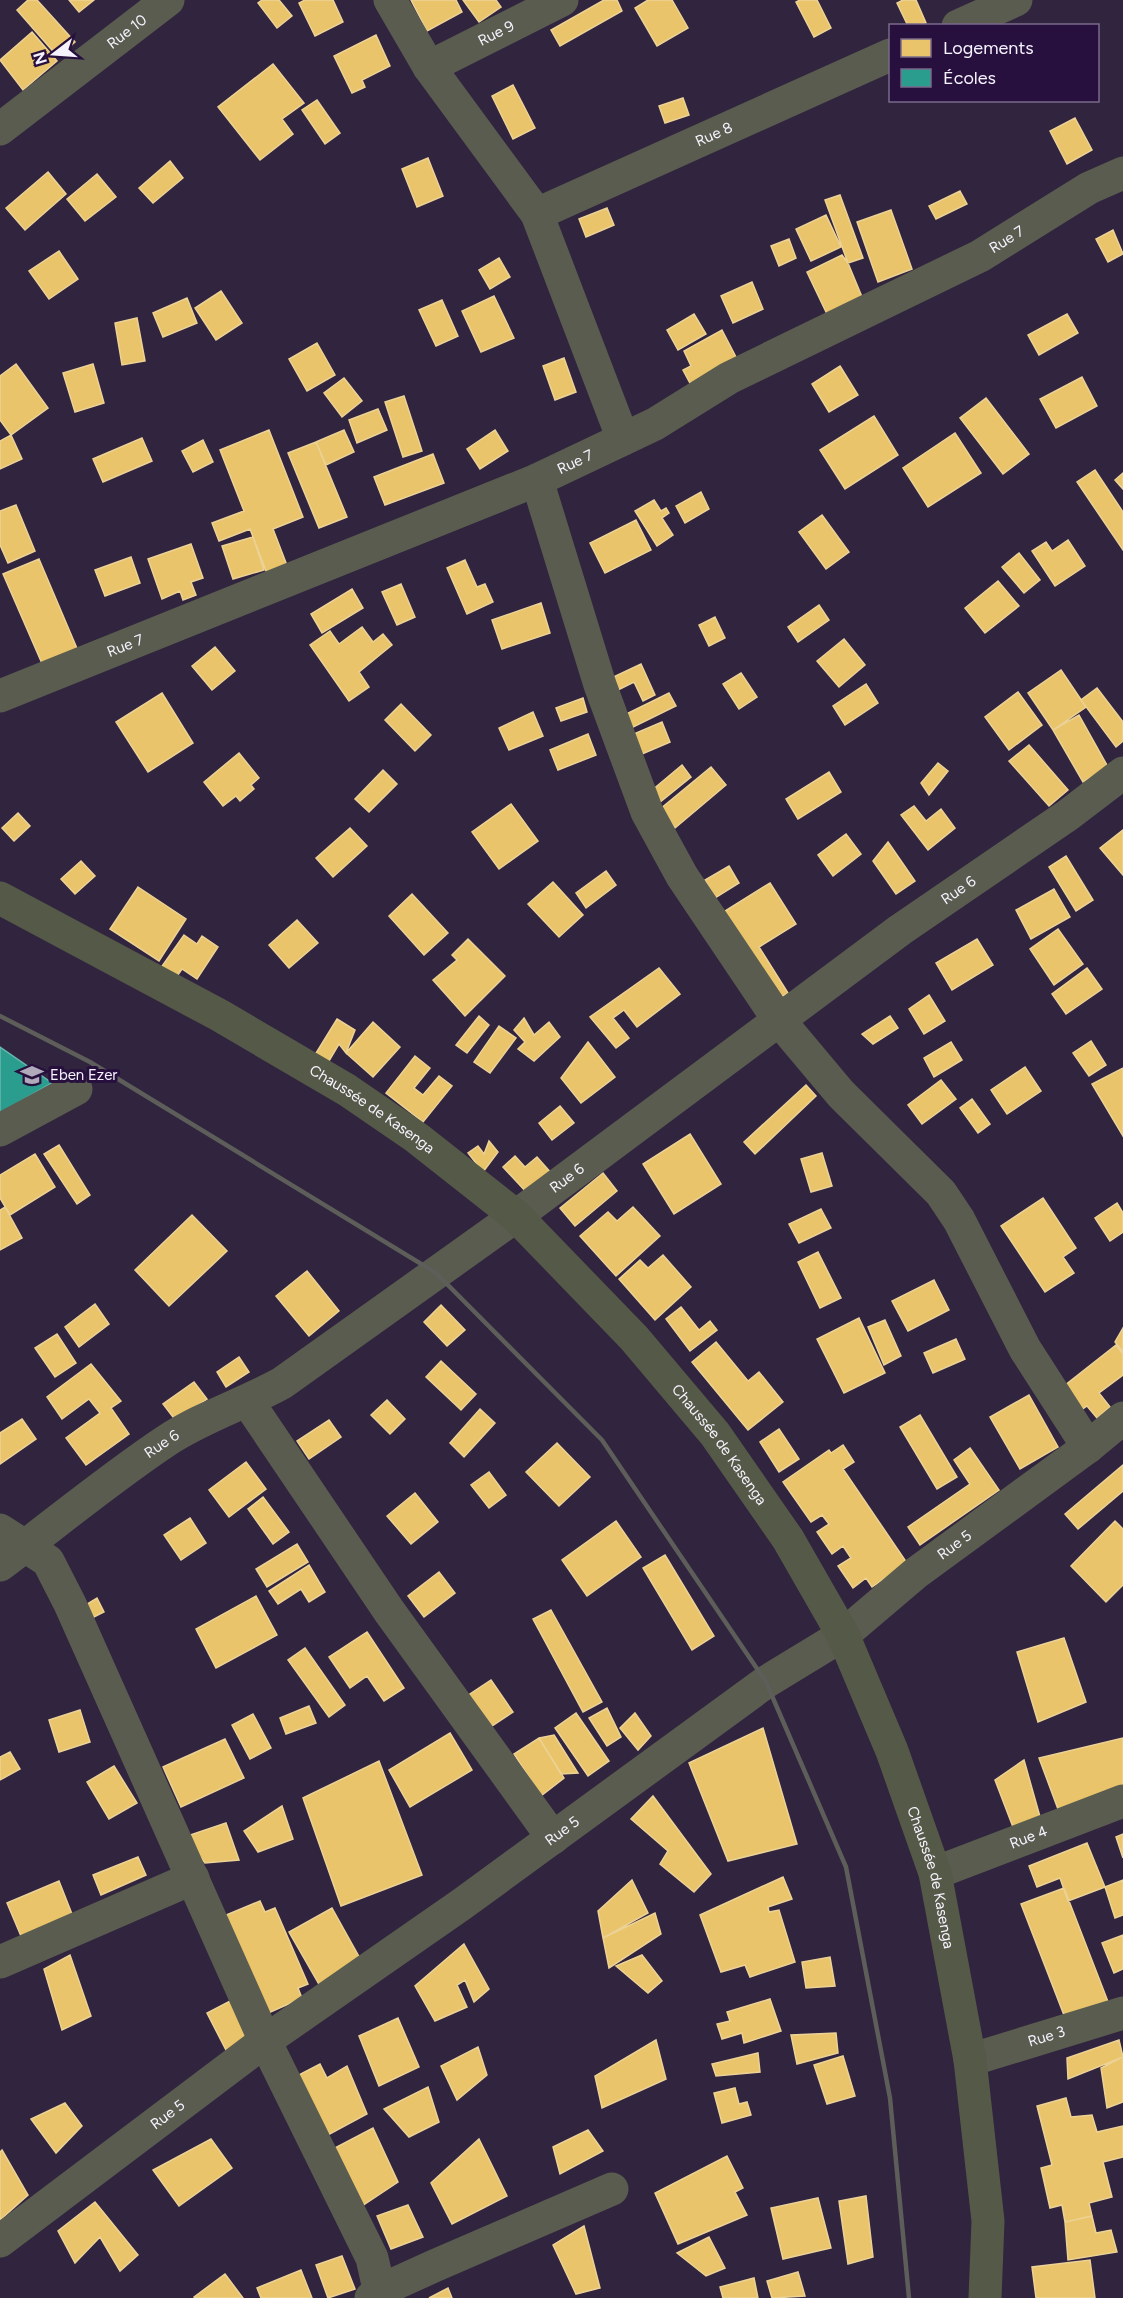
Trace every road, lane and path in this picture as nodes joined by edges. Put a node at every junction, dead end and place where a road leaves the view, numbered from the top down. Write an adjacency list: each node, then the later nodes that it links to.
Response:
1 (168, 0): 8 (street, Rue 10)
2 (390, 0): 7 (street)
3 (562, 0): 7 (street, Rue 9)
4 (1016, 0): 5 (street)
5 (962, 24)
6 (889, 57): 10 (street, Rue 8)
7 (429, 66): 10 (street)
8 (0, 129)
9 (1123, 173): 11 (street, Rue 7)
10 (537, 214): 11 (street)
11 (623, 439): 12 (street, Rue 7)
12 (537, 480): 13 (street, Rue 7); 16 (street)
13 (0, 696)
14 (1123, 772): 16 (street, Rue 6)
15 (0, 898): 19 (main road, Chaussée de Kasenga)
16 (778, 1019): 19 (street, Rue 6); 22 (street)
17 (76, 1089): 18 (street)
18 (0, 1130)
19 (516, 1216): 20 (street, Rue 6); 24 (main road, Chaussée de Kasenga)
20 (248, 1402): 23 (street, Rue 6); 26 (street)
21 (1123, 1418): 22 (street, Rue 5)
22 (1088, 1447): 24 (street, Rue 5)
23 (8, 1547): 28 (street)
24 (843, 1635): 26 (street, Rue 5); 27 (main road, Chaussée de Kasenga)
25 (1123, 1801): 27 (street, Rue 4)
26 (553, 1838): 31 (street, Rue 5)
27 (935, 1873): 32 (main road, Chaussée de Kasenga)
28 (193, 1878): 29 (street); 31 (street)
29 (0, 1962)
30 (1123, 2013): 32 (street, Rue 3)
31 (266, 2041): 34 (street, Rue 5); 35 (street)
32 (970, 2060): 36 (main road, Chaussée de Kasenga)
33 (612, 2188): 35 (street)
34 (0, 2241)
35 (377, 2296)
36 (985, 2298)

